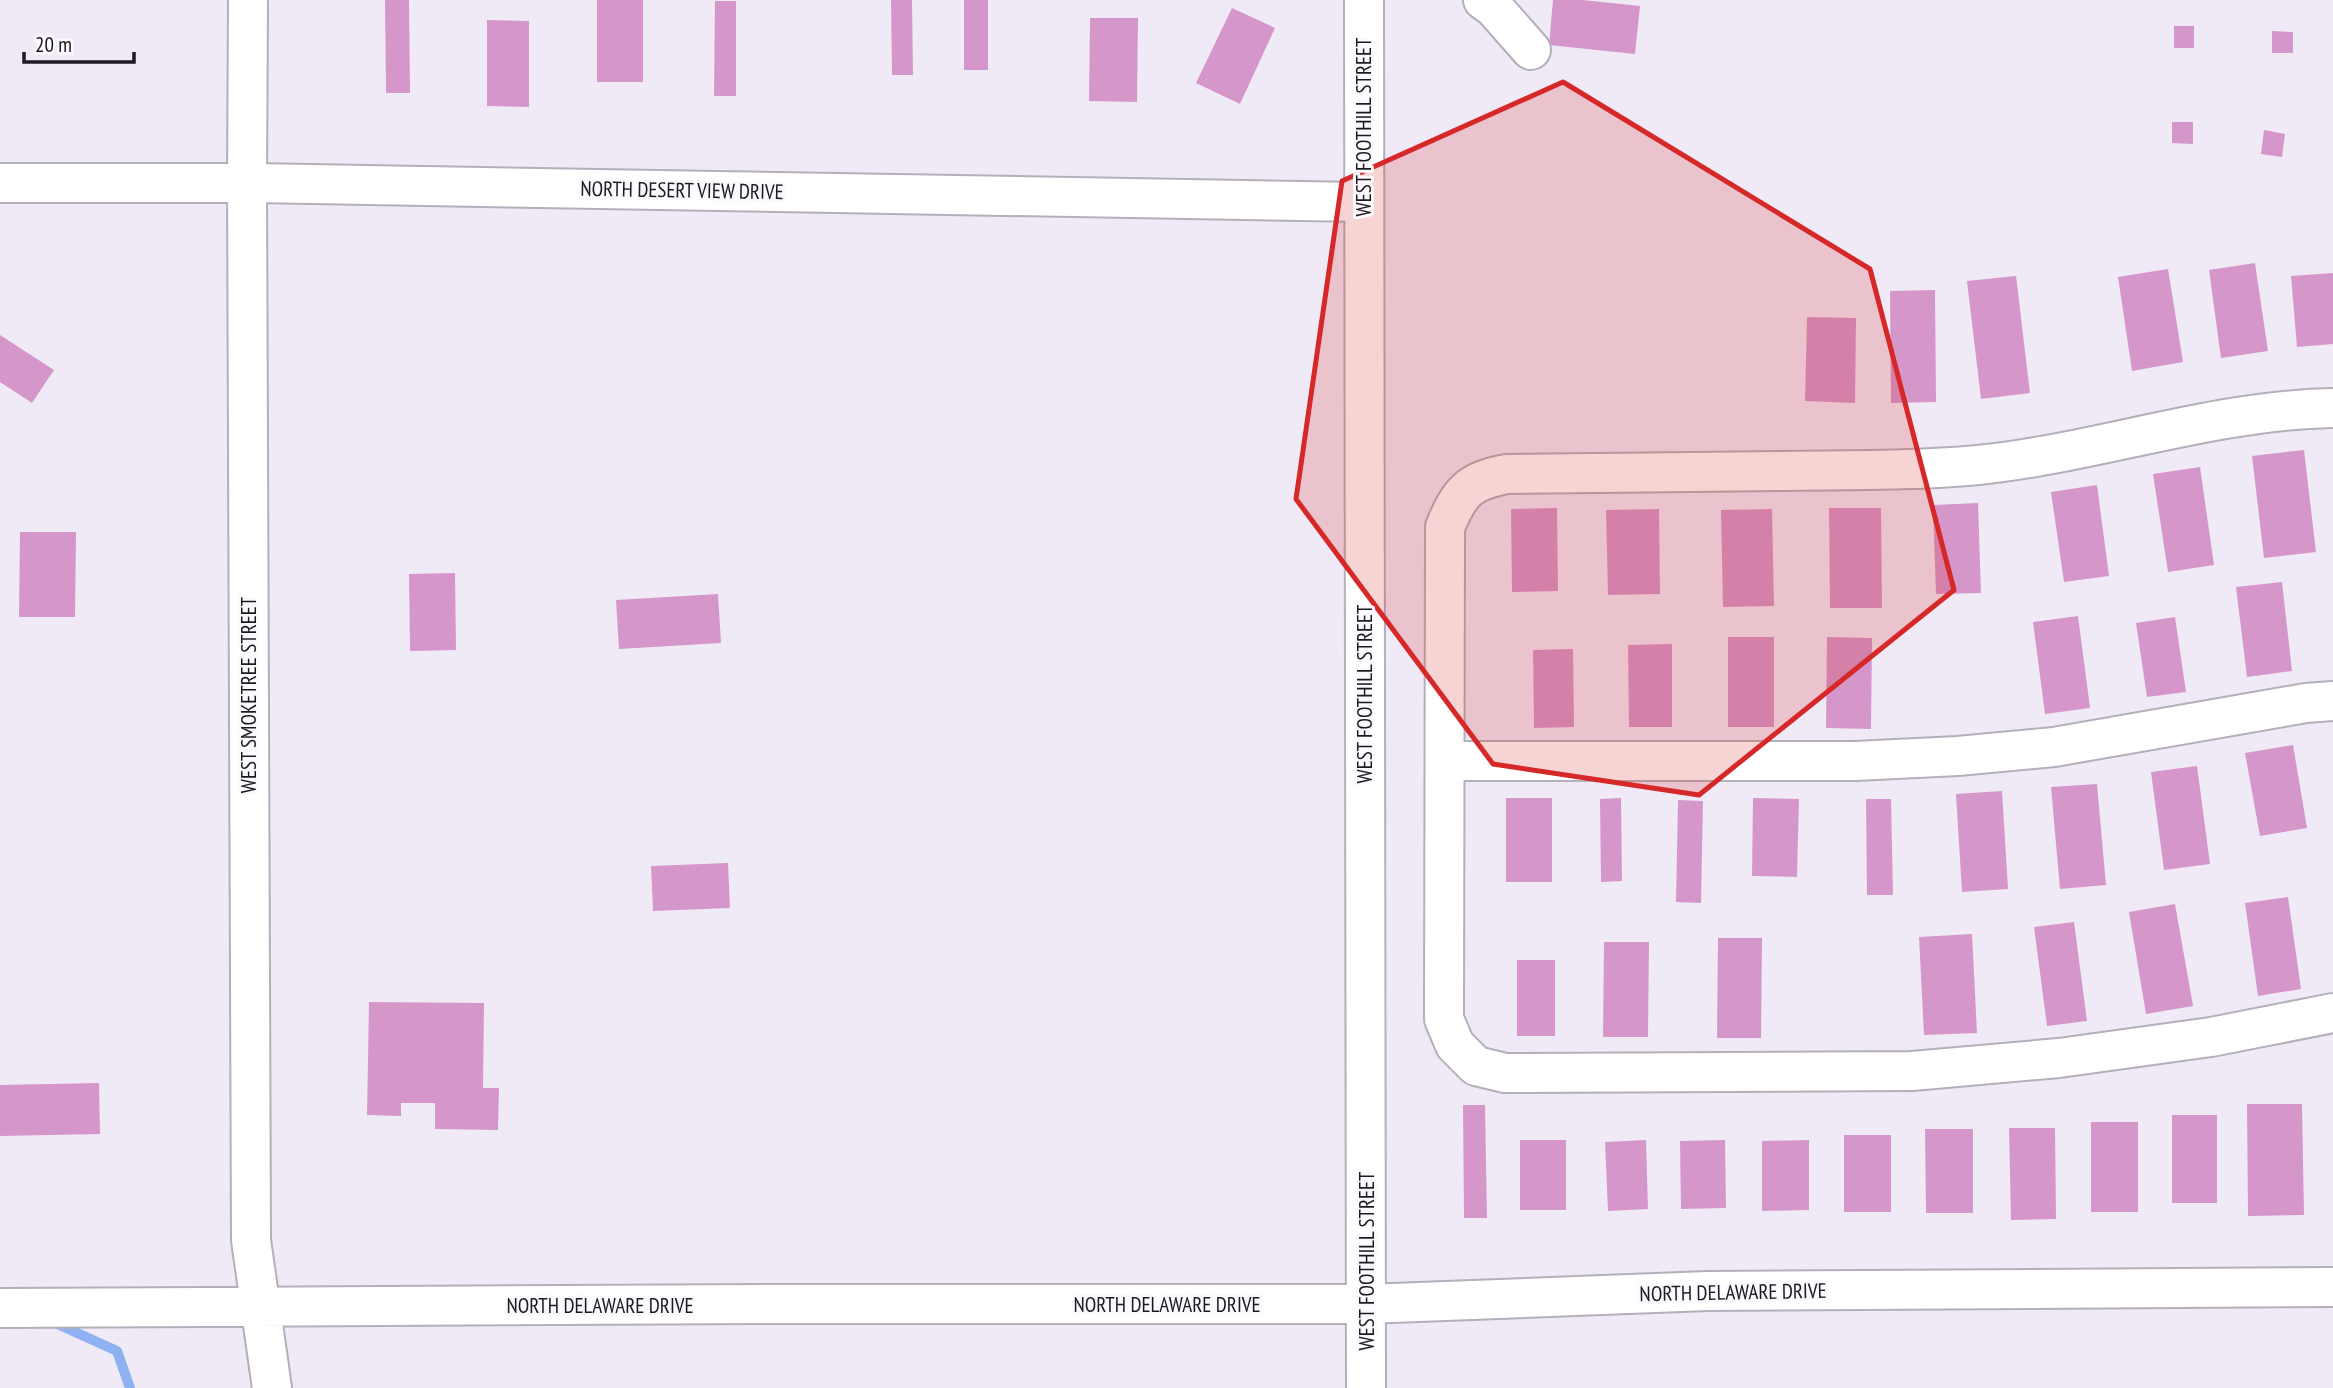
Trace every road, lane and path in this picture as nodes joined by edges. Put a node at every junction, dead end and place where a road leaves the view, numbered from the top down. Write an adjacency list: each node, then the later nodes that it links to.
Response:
1 (248, 0): 6 (street, WEST SMOKETREE STREET)
2 (1364, 0): 7 (street, WEST FOOTHILL STREET)
3 (1483, 0): 4 (street)
4 (1531, 50)
5 (0, 183): 6 (street, NORTH DESERT VIEW DRIVE)
6 (247, 183): 7 (street, NORTH DESERT VIEW DRIVE); 14 (street, WEST SMOKETREE STREET)
7 (1363, 202): 13 (street, WEST FOOTHILL STREET)
8 (2333, 408): 10 (street)
9 (2333, 701): 10 (street)
10 (1445, 761): 11 (street)
11 (2333, 1013)
12 (2333, 1287): 13 (street, NORTH DELAWARE DRIVE)
13 (1366, 1304): 14 (street, NORTH DELAWARE DRIVE); 17 (street, WEST FOOTHILL STREET)
14 (261, 1307): 15 (street, NORTH DELAWARE DRIVE); 16 (street, WEST SMOKETREE STREET)
15 (0, 1308)
16 (272, 1388)
17 (1366, 1388)

